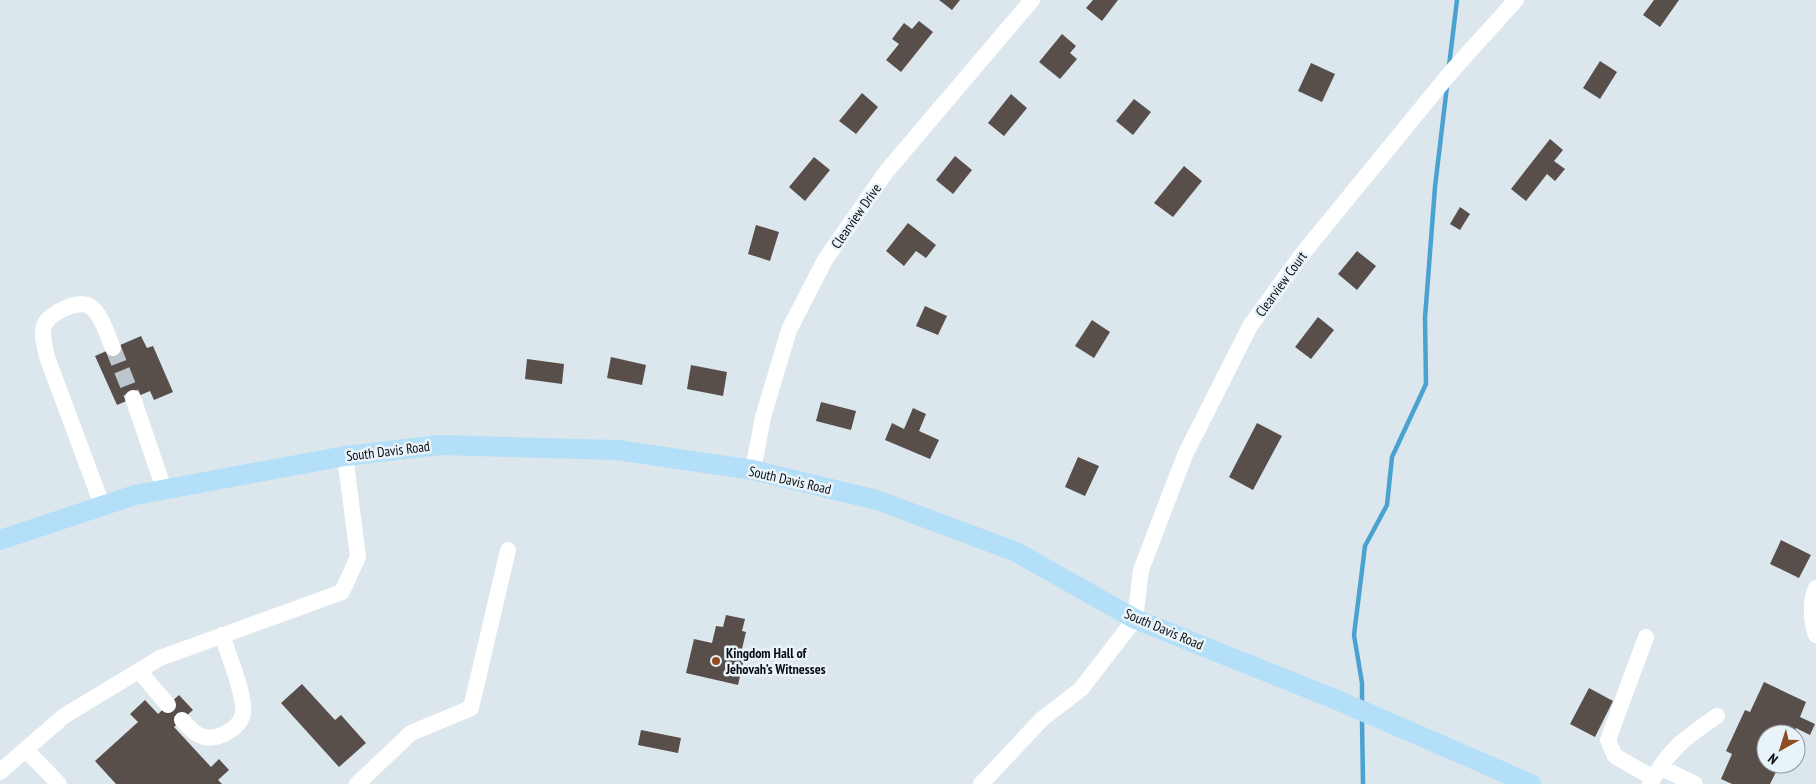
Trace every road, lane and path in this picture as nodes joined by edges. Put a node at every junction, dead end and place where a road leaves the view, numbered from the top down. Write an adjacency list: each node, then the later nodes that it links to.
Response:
1 (1032, 0): 6 (street, Clearview Drive)
2 (1516, 0): 12 (street, Clearview Court)
3 (112, 348): 8 (street)
4 (133, 398): 7 (street)
5 (345, 456): 6 (main road, South Davis Road); 7 (main road, South Davis Road); 13 (street)
6 (753, 470): 12 (main road, South Davis Road)
7 (164, 490): 8 (main road, South Davis Road)
8 (102, 504): 9 (main road, South Davis Road)
9 (0, 540)
10 (508, 550): 25 (street)
11 (1816, 588): 14 (street)
12 (1135, 619): 23 (street); 26 (main road, South Davis Road)
13 (222, 636): 16 (street); 19 (street)
14 (1816, 636)
15 (1646, 637): 22 (street)
16 (139, 671): 17 (street); 20 (street)
17 (168, 705)
18 (1717, 716): 22 (street)
19 (182, 720)
20 (26, 750): 21 (street); 24 (street)
21 (0, 772)
22 (1655, 776): 27 (street)
23 (986, 781)
24 (59, 784)
25 (357, 784)
26 (1531, 784)
27 (1695, 784)

